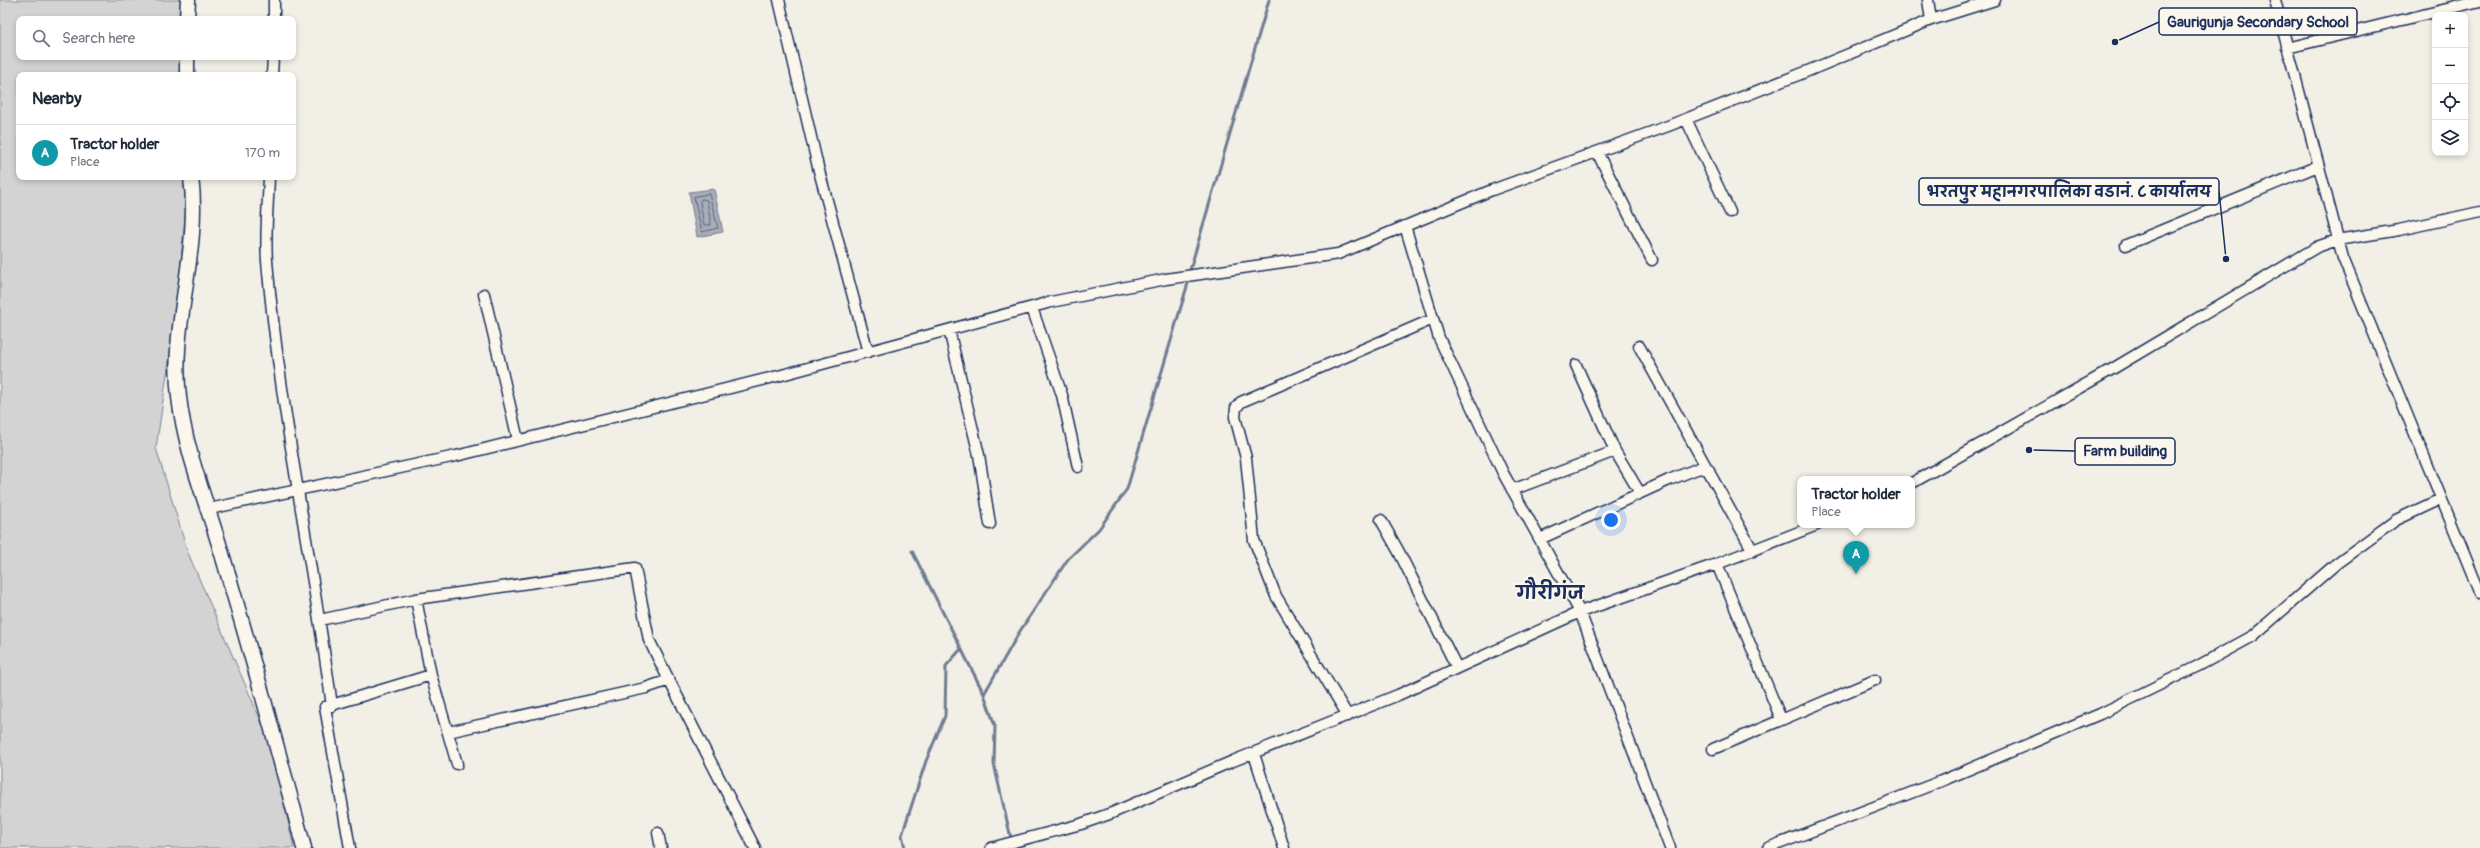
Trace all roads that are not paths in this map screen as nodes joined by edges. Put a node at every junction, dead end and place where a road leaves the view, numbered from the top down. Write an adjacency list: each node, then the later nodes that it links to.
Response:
1 (188, 0): 8 (main road)
2 (274, 0): 9 (street)
3 (779, 0): 32 (street)
4 (1928, 0): 10 (street)
5 (1995, 0): 10 (street)
6 (2275, 0): 11 (street)
7 (2480, 1): 11 (street)
8 (187, 16)
9 (274, 16)
10 (1931, 20): 16 (street)
11 (2287, 48): 18 (street)
12 (187, 60): 14 (main road)
13 (273, 60): 15 (street)
14 (188, 72)
15 (272, 72)
16 (1686, 119): 17 (street); 21 (street)
17 (1597, 152): 23 (street); 26 (street)
18 (2318, 166): 24 (street); 25 (street)
19 (190, 180): 43 (main road)
20 (269, 180): 40 (street)
21 (1730, 212)
22 (2480, 212): 24 (street)
23 (1405, 226): 28 (street); 29 (street)
24 (2337, 240): 38 (street); 42 (street)
25 (2126, 245)
26 (1652, 260)
27 (484, 294): 34 (street)
28 (1032, 308): 30 (street); 36 (street)
29 (1433, 319): 39 (street); 59 (street)
30 (948, 330): 32 (street); 45 (street)
31 (1639, 346): 37 (street)
32 (868, 352): 34 (street)
33 (1576, 366): 35 (street)
34 (518, 440): 40 (street)
35 (1615, 451): 39 (street); 41 (street)
36 (1078, 467)
37 (1710, 470): 41 (street); 48 (street)
38 (1915, 481)
39 (1512, 490): 47 (street)
40 (298, 491): 43 (street); 53 (street)
41 (1640, 493): 47 (street)
42 (2440, 498): 50 (street); 73 (street)
43 (209, 509): 66 (main road)
44 (1381, 520): 54 (street)
45 (990, 524)
46 (1810, 528): 48 (street)
47 (1540, 539): 52 (street)
48 (1753, 551): 49 (street)
49 (1717, 564): 52 (street); 60 (street)
50 (2480, 593)
51 (416, 599): 53 (street); 55 (street); 56 (street)
52 (1580, 612): 54 (street); 72 (street)
53 (320, 620): 58 (street)
54 (1457, 668): 59 (street)
55 (432, 675): 58 (street); 61 (street)
56 (668, 680): 61 (street); 69 (street)
57 (1875, 680): 60 (street)
58 (332, 706): 67 (street)
59 (1348, 716): 63 (street)
60 (1781, 719): 62 (street)
61 (448, 732): 64 (street)
62 (1712, 749)
63 (1254, 754): 70 (street); 71 (street)
64 (457, 764)
65 (658, 833): 68 (street)
66 (304, 848)
67 (350, 848)
68 (661, 848)
69 (755, 848)
70 (991, 848)
71 (1284, 848)
72 (1670, 848)
73 (1768, 848)

